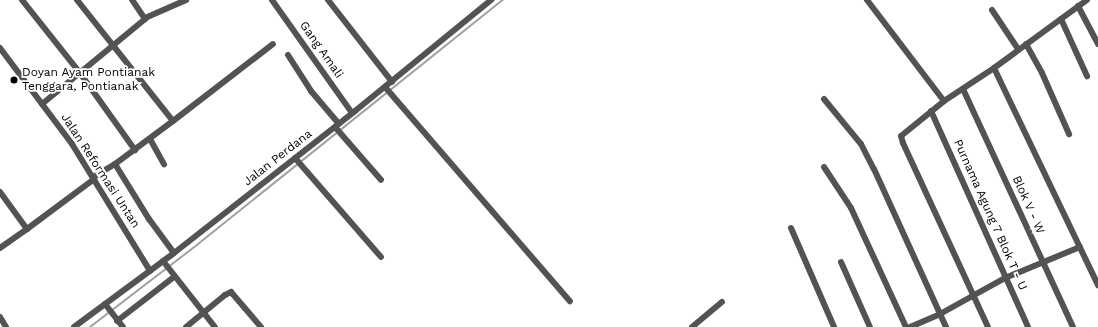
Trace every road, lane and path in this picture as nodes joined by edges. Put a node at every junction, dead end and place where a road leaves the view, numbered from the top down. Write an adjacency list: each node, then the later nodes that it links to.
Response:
1 (22, 0): 22 (street)
2 (77, 0): 17 (street)
3 (132, 0): 12 (street)
4 (186, 0): 12 (street)
5 (272, 0): 31 (street, Gang Amali)
6 (328, 0): 24 (street)
7 (491, 0): 24 (street, Jalan Perdana)
8 (867, 0): 28 (street)
9 (1087, 0): 10 (street)
10 (1078, 6): 13 (street); 16 (street)
11 (992, 10): 19 (street)
12 (145, 18): 17 (street)
13 (1060, 19): 15 (street); 23 (street)
14 (273, 44): 32 (street)
15 (1026, 44): 19 (street); 34 (street)
16 (1098, 44)
17 (112, 45): 22 (street); 32 (street)
18 (0, 48): 29 (street, Jalan Reformasi Untan)
19 (1018, 49): 21 (street)
20 (288, 55): 33 (street)
21 (994, 68): 26 (street); 46 (street)
22 (80, 73): 29 (street); 36 (street)
23 (1087, 76)
24 (392, 82): 25 (street, Jalan Perdana)
25 (386, 88): 31 (street, Jalan Perdana); 58 (street)
26 (963, 90): 28 (street); 51 (street, Blok V - W)
27 (824, 99): 62 (street)
28 (944, 101): 30 (street)
29 (42, 104): 41 (street, Jalan Reformasi Untan)
30 (932, 111): 55 (street, Purnama Agung 7 Blok T - U); 57 (street)
31 (352, 113): 33 (street, Jalan Perdana)
32 (173, 121): 35 (street)
33 (337, 125): 37 (street, Jalan Perdana); 42 (street)
34 (1069, 134)
35 (150, 139): 36 (street); 39 (street)
36 (134, 150): 38 (street)
37 (296, 159): 48 (street, Jalan Perdana); 49 (street)
38 (115, 164): 41 (street); 48 (street)
39 (164, 164)
40 (824, 168): 74 (street)
41 (94, 178): 45 (street); 53 (street, Jalan Reformasi Untan)
42 (381, 180)
43 (0, 192): 45 (street)
44 (791, 228): 72 (street)
45 (27, 229): 47 (street)
46 (1080, 247): 51 (street); 56 (street)
47 (0, 248)
48 (174, 254): 52 (street, Jalan Perdana)
49 (381, 257)
50 (840, 262): 73 (street)
51 (1041, 262): 55 (street); 79 (street, Blok V - W)
52 (164, 263): 53 (street, Jalan Perdana); 54 (street)
53 (150, 270): 60 (street, Jalan Perdana)
54 (172, 274): 61 (street); 64 (street)
55 (1005, 278): 57 (street); 78 (street, Purnama Agung 7 Blok T - U)
56 (1098, 285)
57 (974, 294): 62 (street); 77 (street)
58 (570, 301)
59 (722, 302): 71 (street)
60 (106, 306): 64 (street); 66 (street, Jalan Perdana)
61 (204, 313): 68 (street); 69 (street); 70 (street)
62 (940, 314): 75 (street); 76 (street)
63 (0, 317): 65 (street)
64 (116, 320): 67 (street)
65 (6, 327)
66 (74, 327)
67 (123, 327)
68 (186, 327)
69 (215, 327)
70 (261, 327)
71 (692, 327)
72 (834, 327)
73 (870, 327)
74 (906, 327)
75 (910, 327)
76 (946, 327)
77 (988, 327)
78 (1028, 327)
79 (1073, 327)

